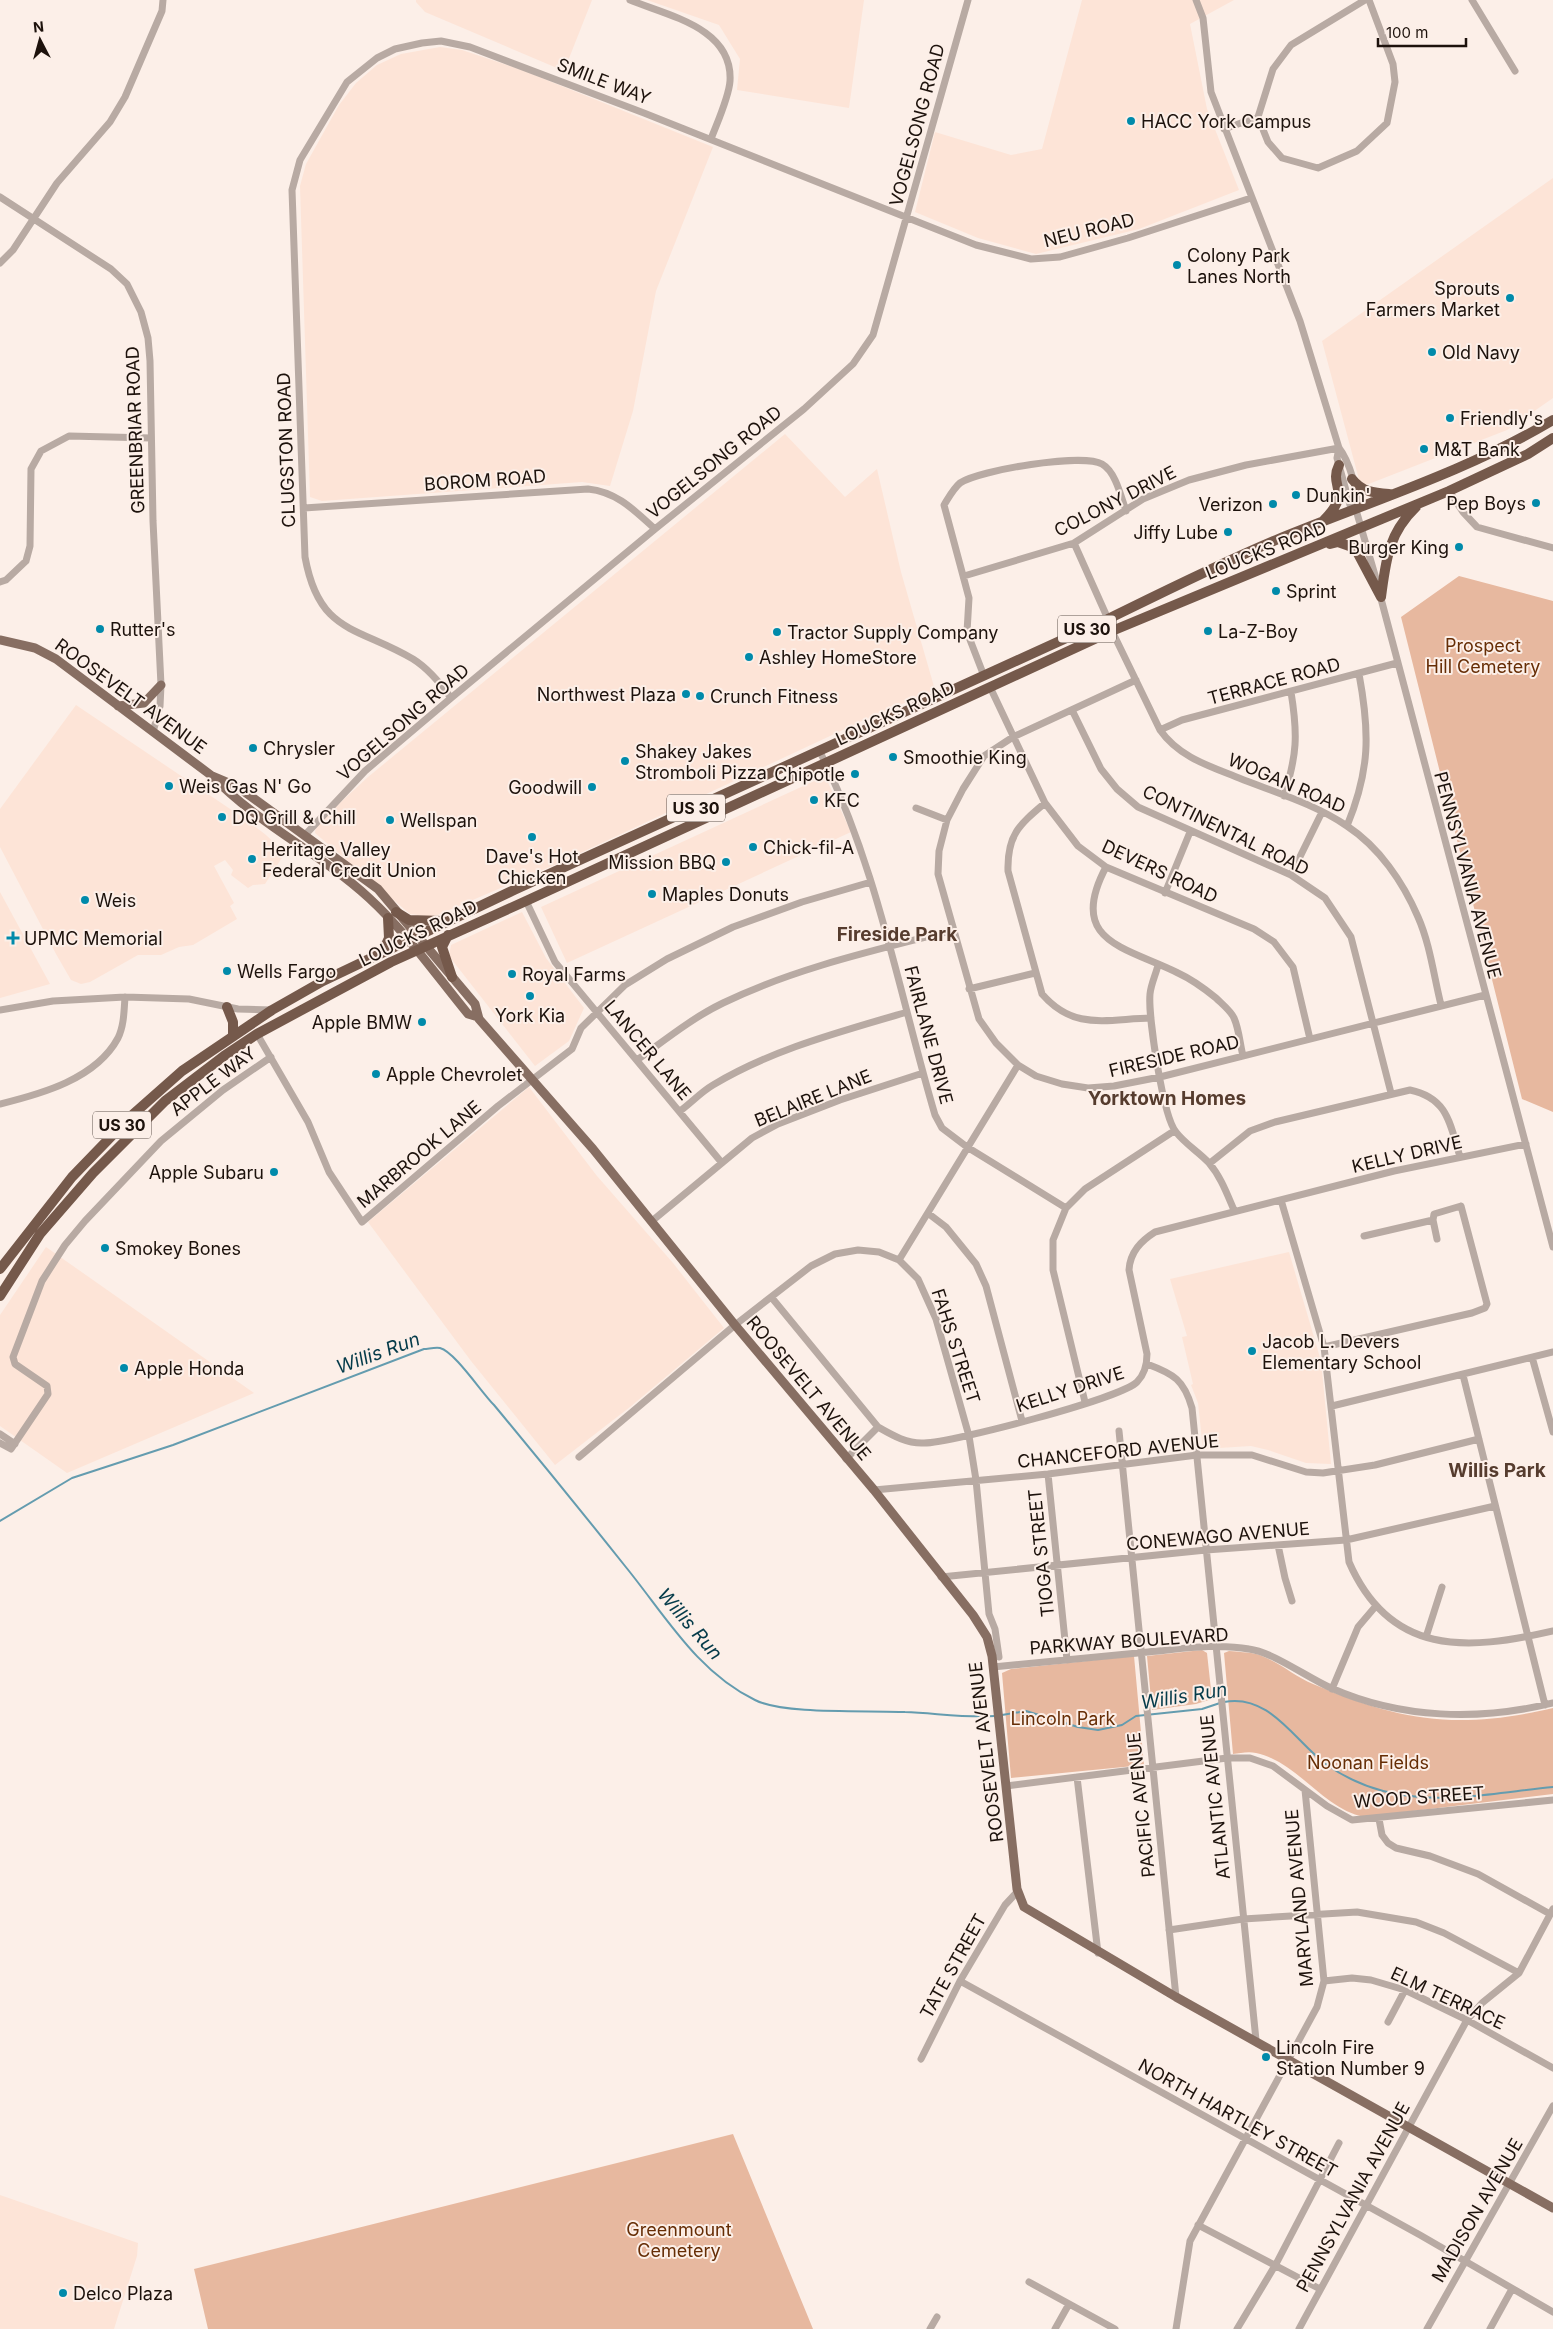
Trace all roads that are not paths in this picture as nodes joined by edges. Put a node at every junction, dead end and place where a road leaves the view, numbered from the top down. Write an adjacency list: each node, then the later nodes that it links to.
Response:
1 (163, 0): 16 (street)
2 (630, 0): 12 (street)
3 (968, 0): 15 (street, VOGELSONG ROAD)
4 (1196, 0): 10 (street, PENNSYLVANIA AVENUE)
5 (1365, 0): 9 (street)
6 (1369, 0): 9 (street)
7 (1472, 0): 8 (street)
8 (1514, 71)
9 (1258, 117): 10 (street)
10 (1224, 130): 14 (street, PENNSYLVANIA AVENUE)
11 (316, 134): 12 (street, SMILE WAY); 27 (street, CLUGSTON ROAD)
12 (711, 140): 15 (street, SMILE WAY)
13 (0, 197): 16 (street, GREENBRIAR ROAD)
14 (1250, 198): 15 (street, NEU ROAD); 21 (street, PENNSYLVANIA AVENUE)
15 (908, 217): 32 (street, VOGELSONG ROAD)
16 (34, 219): 17 (street); 19 (street, GREENBRIAR ROAD)
17 (0, 263)
18 (1553, 420): 25 (highway, LOUCKS ROAD / US 30)
19 (151, 438): 37 (street); 46 (street, GREENBRIAR ROAD)
20 (1553, 438): 24 (highway, LOUCKS ROAD / US 30)
21 (1339, 448): 22 (street, PENNSYLVANIA AVENUE); 23 (street, PENNSYLVANIA AVENUE); 29 (street, COLONY DRIVE)
22 (1339, 465): 28 (street, PENNSYLVANIA AVENUE); 30 (highway)
23 (1352, 480): 25 (highway); 28 (street, PENNSYLVANIA AVENUE)
24 (1449, 491): 26 (highway, LOUCKS ROAD / US 30); 34 (street)
25 (1393, 495): 28 (highway, LOUCKS ROAD / US 30)
26 (1419, 504): 31 (highway, LOUCKS ROAD / US 30); 38 (highway)
27 (304, 508): 32 (street, BOROM ROAD); 49 (street, CLUGSTON ROAD)
28 (1356, 510): 30 (highway, LOUCKS ROAD / US 30); 31 (street, PENNSYLVANIA AVENUE)
29 (1126, 511): 33 (street, COLONY DRIVE); 36 (street)
30 (1320, 523): 39 (highway, LOUCKS ROAD / US 30)
31 (1362, 528): 35 (highway, LOUCKS ROAD / US 30); 38 (street, PENNSYLVANIA AVENUE)
32 (655, 529): 49 (street, VOGELSONG ROAD)
33 (1074, 542): 36 (street, COLONY DRIVE); 39 (street)
34 (1553, 548)
35 (1304, 551): 38 (highway); 40 (highway, LOUCKS ROAD / US 30)
36 (964, 576): 44 (street)
37 (0, 582)
38 (1380, 597): 42 (street, PENNSYLVANIA AVENUE)
39 (1108, 620): 44 (highway, LOUCKS ROAD / US 30)
40 (1112, 631): 45 (street, WOGAN ROAD); 47 (highway, LOUCKS ROAD / US 30)
41 (0, 640): 50 (main road, ROOSEVELT AVENUE)
42 (1397, 663): 43 (street, TERRACE ROAD); 86 (street, PENNSYLVANIA AVENUE)
43 (1359, 674): 48 (street, TERRACE ROAD); 64 (street)
44 (984, 676): 55 (highway, LOUCKS ROAD / US 30)
45 (1136, 680): 51 (street, FIRESIDE ROAD); 52 (street, WOGAN ROAD)
46 (161, 685): 50 (main road); 53 (street, GREENBRIAR ROAD)
47 (990, 687): 54 (street, DEVERS ROAD); 56 (highway, LOUCKS ROAD / US 30)
48 (1292, 692): 52 (street, TERRACE ROAD); 58 (street)
49 (451, 698): 66 (street, VOGELSONG ROAD)
50 (118, 706): 53 (main road, ROOSEVELT AVENUE)
51 (1072, 710): 54 (street, FIRESIDE ROAD); 65 (street, CONTINENTAL ROAD)
52 (1160, 730): 58 (street, WOGAN ROAD)
53 (154, 732): 57 (main road, ROOSEVELT AVENUE)
54 (1013, 737): 60 (street, DEVERS ROAD); 63 (street, FIRESIDE ROAD)
55 (819, 750): 56 (street, FAIRLANE DRIVE); 73 (highway, LOUCKS ROAD / US 30)
56 (826, 764): 69 (street, FAIRLANE DRIVE); 71 (highway, LOUCKS ROAD / US 30)
57 (212, 776): 59 (main road, ROOSEVELT AVENUE); 66 (main road, ROOSEVELT AVENUE)
58 (1284, 796): 62 (street, WOGAN ROAD)
59 (241, 803): 66 (main road); 72 (main road, ROOSEVELT AVENUE)
60 (1045, 803): 67 (street, DEVERS ROAD); 83 (street)
61 (916, 808): 63 (street)
62 (1322, 812): 64 (street, WOGAN ROAD); 68 (street)
63 (947, 820): 74 (street, FIRESIDE ROAD)
64 (1347, 826): 88 (street, WOGAN ROAD)
65 (1190, 832): 68 (street, CONTINENTAL ROAD); 70 (street)
66 (304, 835): 72 (main road, ROOSEVELT AVENUE)
67 (1106, 867): 70 (street, DEVERS ROAD); 82 (street)
68 (1291, 875): 96 (street, CONTINENTAL ROAD)
69 (871, 882): 79 (street, FAIRLANE DRIVE); 92 (street, MARBROOK LANE)
70 (1165, 893): 99 (street, DEVERS ROAD)
71 (526, 901): 75 (highway, LOUCKS ROAD / US 30); 92 (street, LANCER LANE)
72 (392, 915): 73 (highway); 76 (main road, ROOSEVELT AVENUE); 77 (main road, ROOSEVELT AVENUE); 81 (highway)
73 (449, 921): 76 (highway, LOUCKS ROAD / US 30)
74 (954, 930): 79 (street); 85 (street, FIRESIDE ROAD)
75 (448, 935): 78 (highway, LOUCKS ROAD / US 30); 84 (highway)
76 (418, 936): 77 (highway, LOUCKS ROAD / US 30); 78 (main road, ROOSEVELT AVENUE)
77 (407, 941): 80 (main road, ROOSEVELT AVENUE); 81 (highway, LOUCKS ROAD / US 30)
78 (425, 945): 80 (highway, LOUCKS ROAD / US 30); 84 (main road, ROOSEVELT AVENUE)
79 (889, 947): 93 (street, FAIRLANE DRIVE); 102 (street)
80 (415, 950): 94 (main road, ROOSEVELT AVENUE); 97 (highway, LOUCKS ROAD / US 30)
81 (382, 953): 91 (highway, LOUCKS ROAD / US 30)
82 (1158, 965): 95 (street); 100 (street)
83 (1035, 973): 85 (street); 95 (street)
84 (452, 977): 94 (main road, ROOSEVELT AVENUE)
85 (969, 989): 103 (street, FIRESIDE ROAD)
86 (1485, 995): 88 (street, FIRESIDE ROAD); 111 (street, PENNSYLVANIA AVENUE)
87 (125, 997): 89 (street); 90 (street); 108 (street)
88 (1441, 1005): 96 (street, FIRESIDE ROAD)
89 (227, 1007): 91 (street); 98 (highway)
90 (0, 1010)
91 (272, 1010): 98 (highway, US 30 / US 30)
92 (597, 1012): 102 (street, LANCER LANE); 106 (street, MARBROOK LANE)
93 (907, 1012): 104 (street, FAIRLANE DRIVE); 109 (street)
94 (478, 1017): 106 (main road, ROOSEVELT AVENUE)
95 (1151, 1018): 105 (street)
96 (1374, 1023): 99 (street, FIRESIDE ROAD); 107 (street, CONTINENTAL ROAD)
97 (257, 1034): 101 (street, APPLE WAY); 128 (highway, US 30 / US 30)
98 (233, 1035): 127 (highway, US 30 / US 30)
99 (1310, 1039): 100 (street, FIRESIDE ROAD)
100 (1243, 1056): 105 (street, FIRESIDE ROAD)
101 (271, 1057): 122 (street, APPLE WAY); 146 (street, APPLE WAY)
102 (637, 1060): 109 (street, LANCER LANE)
103 (1018, 1065): 105 (street, FIRESIDE ROAD); 112 (street)
104 (923, 1073): 112 (street, FAIRLANE DRIVE); 114 (street, BELAIRE LANE)
105 (1160, 1077): 110 (street)
106 (531, 1080): 120 (main road, ROOSEVELT AVENUE); 122 (street, MARBROOK LANE)
107 (1391, 1094): 113 (street); 115 (street)
108 (0, 1104)
109 (680, 1111): 114 (street, LANCER LANE)
110 (1174, 1131): 115 (street); 117 (street)
111 (1526, 1144): 113 (street, KELLY DRIVE); 125 (street, PENNSYLVANIA AVENUE)
112 (967, 1147): 117 (street, FAIRLANE DRIVE); 119 (street)
113 (1460, 1157): 116 (street, KELLY DRIVE)
114 (722, 1163): 120 (street, BELAIRE LANE)
115 (1210, 1163): 118 (street)
116 (1280, 1200): 118 (street, KELLY DRIVE); 131 (street)
117 (1066, 1208): 136 (street)
118 (1234, 1210): 134 (street, KELLY DRIVE)
119 (929, 1214): 126 (street); 138 (street)
120 (652, 1221): 130 (main road, ROOSEVELT AVENUE)
121 (1429, 1221): 123 (street); 124 (street); 131 (street)
122 (362, 1222)
123 (1364, 1236)
124 (1437, 1239)
125 (1553, 1247)
126 (899, 1260): 129 (street, FAHS STREET); 143 (street, FAHS STREET)
127 (0, 1269)
128 (0, 1296)
129 (772, 1298): 130 (street, FAHS STREET); 139 (street, KELLY DRIVE)
130 (735, 1325): 148 (street, FAHS STREET); 149 (main road, ROOSEVELT AVENUE)
131 (1324, 1348): 137 (street)
132 (1553, 1352): 133 (street)
133 (1532, 1357): 135 (street); 141 (street)
134 (1147, 1364): 136 (street, KELLY DRIVE); 147 (street, ATLANTIC AVENUE)
135 (1464, 1375): 137 (street); 144 (street)
136 (1085, 1402): 138 (street, KELLY DRIVE)
137 (1332, 1406): 151 (street)
138 (1022, 1421): 143 (street, KELLY DRIVE)
139 (878, 1427): 143 (street, KELLY DRIVE); 149 (street)
140 (1119, 1431): 150 (street, PACIFIC AVENUE)
141 (1553, 1432)
142 (0, 1434): 146 (street)
143 (969, 1436): 153 (street, FAHS STREET)
144 (1479, 1439): 151 (street, CHANCEFORD AVENUE); 155 (street)
145 (0, 1443): 146 (street)
146 (15, 1444)
147 (1197, 1455): 150 (street, CHANCEFORD AVENUE); 151 (street, CHANCEFORD AVENUE); 158 (street, ATLANTIC AVENUE)
148 (579, 1457)
149 (846, 1459): 154 (main road, ROOSEVELT AVENUE)
150 (1123, 1464): 152 (street, CHANCEFORD AVENUE); 159 (street, PACIFIC AVENUE)
151 (1339, 1472): 156 (street)
152 (1048, 1474): 153 (street, CHANCEFORD AVENUE); 160 (street, TIOGA STREET)
153 (976, 1480): 154 (street, CHANCEFORD AVENUE); 161 (street, FAHS STREET)
154 (874, 1490): 162 (main road, ROOSEVELT AVENUE)
155 (1495, 1506): 156 (street, CONEWAGO AVENUE); 168 (street)
156 (1346, 1540): 157 (street, CONEWAGO AVENUE); 165 (street)
157 (1278, 1545): 158 (street, CONEWAGO AVENUE); 164 (street)
158 (1206, 1550): 159 (street, CONEWAGO AVENUE); 169 (street, ATLANTIC AVENUE)
159 (1132, 1559): 160 (street, CONEWAGO AVENUE); 170 (street, PACIFIC AVENUE)
160 (1058, 1567): 161 (street, CONEWAGO AVENUE); 172 (street, TIOGA STREET)
161 (985, 1573): 162 (street, CONEWAGO AVENUE); 171 (street, FAHS STREET)
162 (941, 1577): 173 (main road, ROOSEVELT AVENUE)
163 (1442, 1587): 167 (street)
164 (1292, 1601)
165 (1375, 1607): 167 (street); 174 (street)
166 (1553, 1631): 168 (street)
167 (1426, 1637): 168 (street)
168 (1529, 1637): 176 (street)
169 (1214, 1647): 170 (street, PARKWAY BOULEVARD); 174 (street, PARKWAY BOULEVARD); 177 (street, ATLANTIC AVENUE)
170 (1141, 1653): 172 (street, PARKWAY BOULEVARD); 178 (street, PACIFIC AVENUE)
171 (999, 1657)
172 (1066, 1660): 173 (street, PARKWAY BOULEVARD)
173 (993, 1667): 180 (main road, ROOSEVELT AVENUE)
174 (1332, 1688): 176 (street, PARKWAY BOULEVARD)
175 (1553, 1703): 176 (street, PARKWAY BOULEVARD)
176 (1545, 1705)
177 (1227, 1758): 178 (street, WOOD STREET); 181 (street, WOOD STREET); 187 (street, ATLANTIC AVENUE)
178 (1152, 1768): 179 (street, WOOD STREET); 188 (street, PACIFIC AVENUE)
179 (1077, 1777): 180 (street, WOOD STREET); 189 (street)
180 (1006, 1786): 184 (main road, ROOSEVELT AVENUE)
181 (1305, 1790): 183 (street, WOOD STREET); 186 (street, MARYLAND AVENUE)
182 (1553, 1800): 183 (street, WOOD STREET)
183 (1379, 1819): 185 (street)
184 (1018, 1891): 189 (main road, ROOSEVELT AVENUE); 191 (street, TATE STREET)
185 (1552, 1912): 190 (street, PENNSYLVANIA AVENUE)
186 (1317, 1914): 187 (street); 190 (street); 192 (street, MARYLAND AVENUE)
187 (1243, 1919): 188 (street); 197 (street, ATLANTIC AVENUE)
188 (1169, 1930): 194 (street, PACIFIC AVENUE)
189 (1098, 1953): 194 (main road, ROOSEVELT AVENUE)
190 (1519, 1973): 195 (street, PENNSYLVANIA AVENUE)
191 (960, 1981): 199 (street, TATE STREET); 203 (street, NORTH HARTLEY STREET)
192 (1324, 1982): 193 (street, ELM TERRACE); 198 (street, MARYLAND AVENUE)
193 (1405, 1990): 195 (street, ELM TERRACE); 196 (street)
194 (1176, 1997): 197 (main road, ROOSEVELT AVENUE)
195 (1467, 2020): 200 (street, ELM TERRACE); 202 (street, PENNSYLVANIA AVENUE)
196 (1388, 2022)
197 (1256, 2040): 198 (main road, ROOSEVELT AVENUE)
198 (1289, 2058): 202 (main road, ROOSEVELT AVENUE); 203 (street, MARYLAND AVENUE)
199 (921, 2059)
200 (1553, 2068)
201 (1553, 2106): 206 (street, MADISON AVENUE)
202 (1408, 2127): 206 (main road, ROOSEVELT AVENUE); 207 (street, PENNSYLVANIA AVENUE)
203 (1244, 2139): 205 (street, NORTH HARTLEY STREET); 209 (street, MARYLAND AVENUE)
204 (1339, 2143): 205 (street)
205 (1320, 2181): 207 (street, NORTH HARTLEY STREET); 211 (street)
206 (1509, 2183): 208 (main road, ROOSEVELT AVENUE); 210 (street, MADISON AVENUE)
207 (1367, 2206): 210 (street, NORTH HARTLEY STREET); 213 (street, PENNSYLVANIA AVENUE)
208 (1553, 2208)
209 (1198, 2225): 211 (street); 221 (street, MARYLAND AVENUE)
210 (1464, 2261): 214 (street, NORTH HARTLEY STREET); 224 (street, MADISON AVENUE)
211 (1276, 2264): 213 (street); 222 (street)
212 (1029, 2282): 215 (street)
213 (1320, 2289): 223 (street, PENNSYLVANIA AVENUE)
214 (1512, 2289): 216 (street, NORTH HARTLEY STREET); 225 (street)
215 (1069, 2304): 219 (street); 220 (street)
216 (1553, 2312)
217 (937, 2316): 218 (street)
218 (930, 2329)
219 (1055, 2329)
220 (1115, 2329)
221 (1176, 2329)
222 (1237, 2329)
223 (1299, 2329)
224 (1427, 2329)
225 (1490, 2329)

